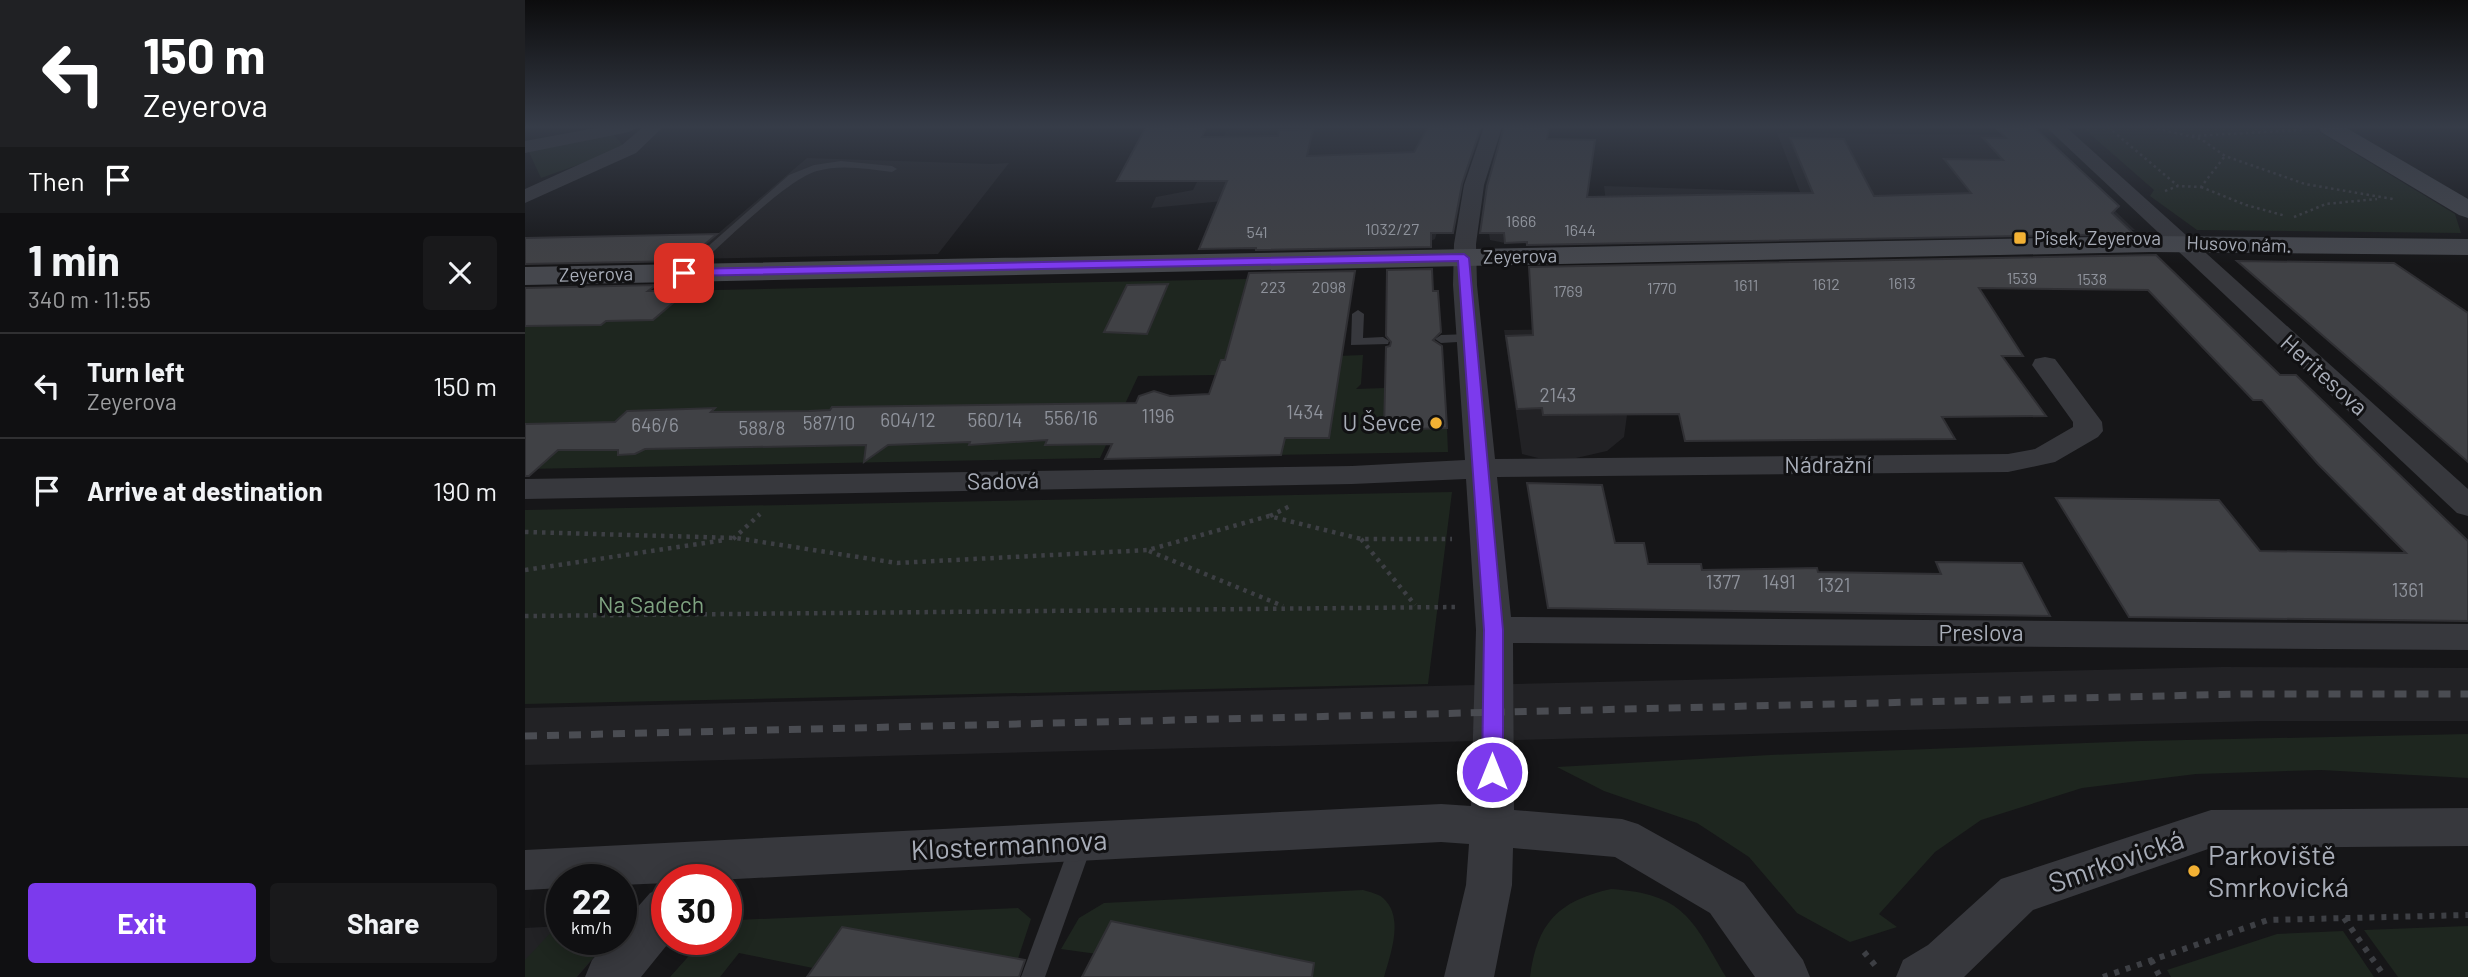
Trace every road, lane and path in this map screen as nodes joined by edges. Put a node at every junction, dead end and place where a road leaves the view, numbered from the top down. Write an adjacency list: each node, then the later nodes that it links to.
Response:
1 (578, 173): 11 (street)
2 (802, 173): 17 (lane)
3 (1477, 173): 16 (street)
4 (2104, 173): 12 (street, Husovo nám.)
5 (2162, 173): 9 (path)
6 (2212, 173): 10 (path)
7 (2272, 173): 10 (path)
8 (2405, 173): 13 (street)
9 (2178, 186): 10 (path); 12 (path)
10 (2200, 187)
11 (525, 197)
12 (2130, 197): 14 (street, Husovo nám.)
13 (2468, 210)
14 (2179, 244): 15 (street, Husovo nám.); 16 (street, Zeyerova); 25 (street, Heritesova)
15 (2468, 247)
16 (1464, 258): 17 (street, Zeyerova); 22 (street)
17 (684, 273): 18 (street, Zeyerova)
18 (525, 276)
19 (1358, 314): 20 (lane)
20 (1383, 341)
21 (2045, 365): 22 (street, Nádražní)
22 (1481, 469): 23 (street, Sadová); 36 (street)
23 (789, 485): 24 (street, Sadová); 27 (path)
24 (525, 489)
25 (2468, 506)
26 (525, 532): 27 (path)
27 (736, 538): 30 (path); 31 (path)
28 (1457, 539): 29 (path)
29 (1361, 540): 30 (path); 32 (path)
30 (1148, 550): 34 (path)
31 (525, 570)
32 (1416, 605): 33 (path); 34 (path)
33 (1457, 607)
34 (1288, 608): 35 (path)
35 (525, 616)
36 (1494, 630): 37 (street, Preslova); 38 (street)
37 (2468, 636)
38 (1492, 825): 40 (street, Klostermannova); 51 (street); 52 (street, Klostermannova)
39 (2468, 827): 54 (street, Smrkovická)
40 (1081, 842): 41 (street, Klostermannova); 50 (lane)
41 (742, 867)
42 (525, 870): 43 (street, Klostermannova)
43 (651, 870)
44 (2468, 915): 45 (path)
45 (2344, 918): 48 (path); 57 (path)
46 (651, 927): 49 (street)
47 (1864, 952): 53 (path)
48 (2151, 960): 55 (path); 56 (path)
49 (610, 977)
50 (1033, 977)
51 (1469, 977)
52 (1785, 977)
53 (1885, 977)
54 (1921, 977)
55 (2103, 977)
56 (2160, 977)
57 (2385, 977)

